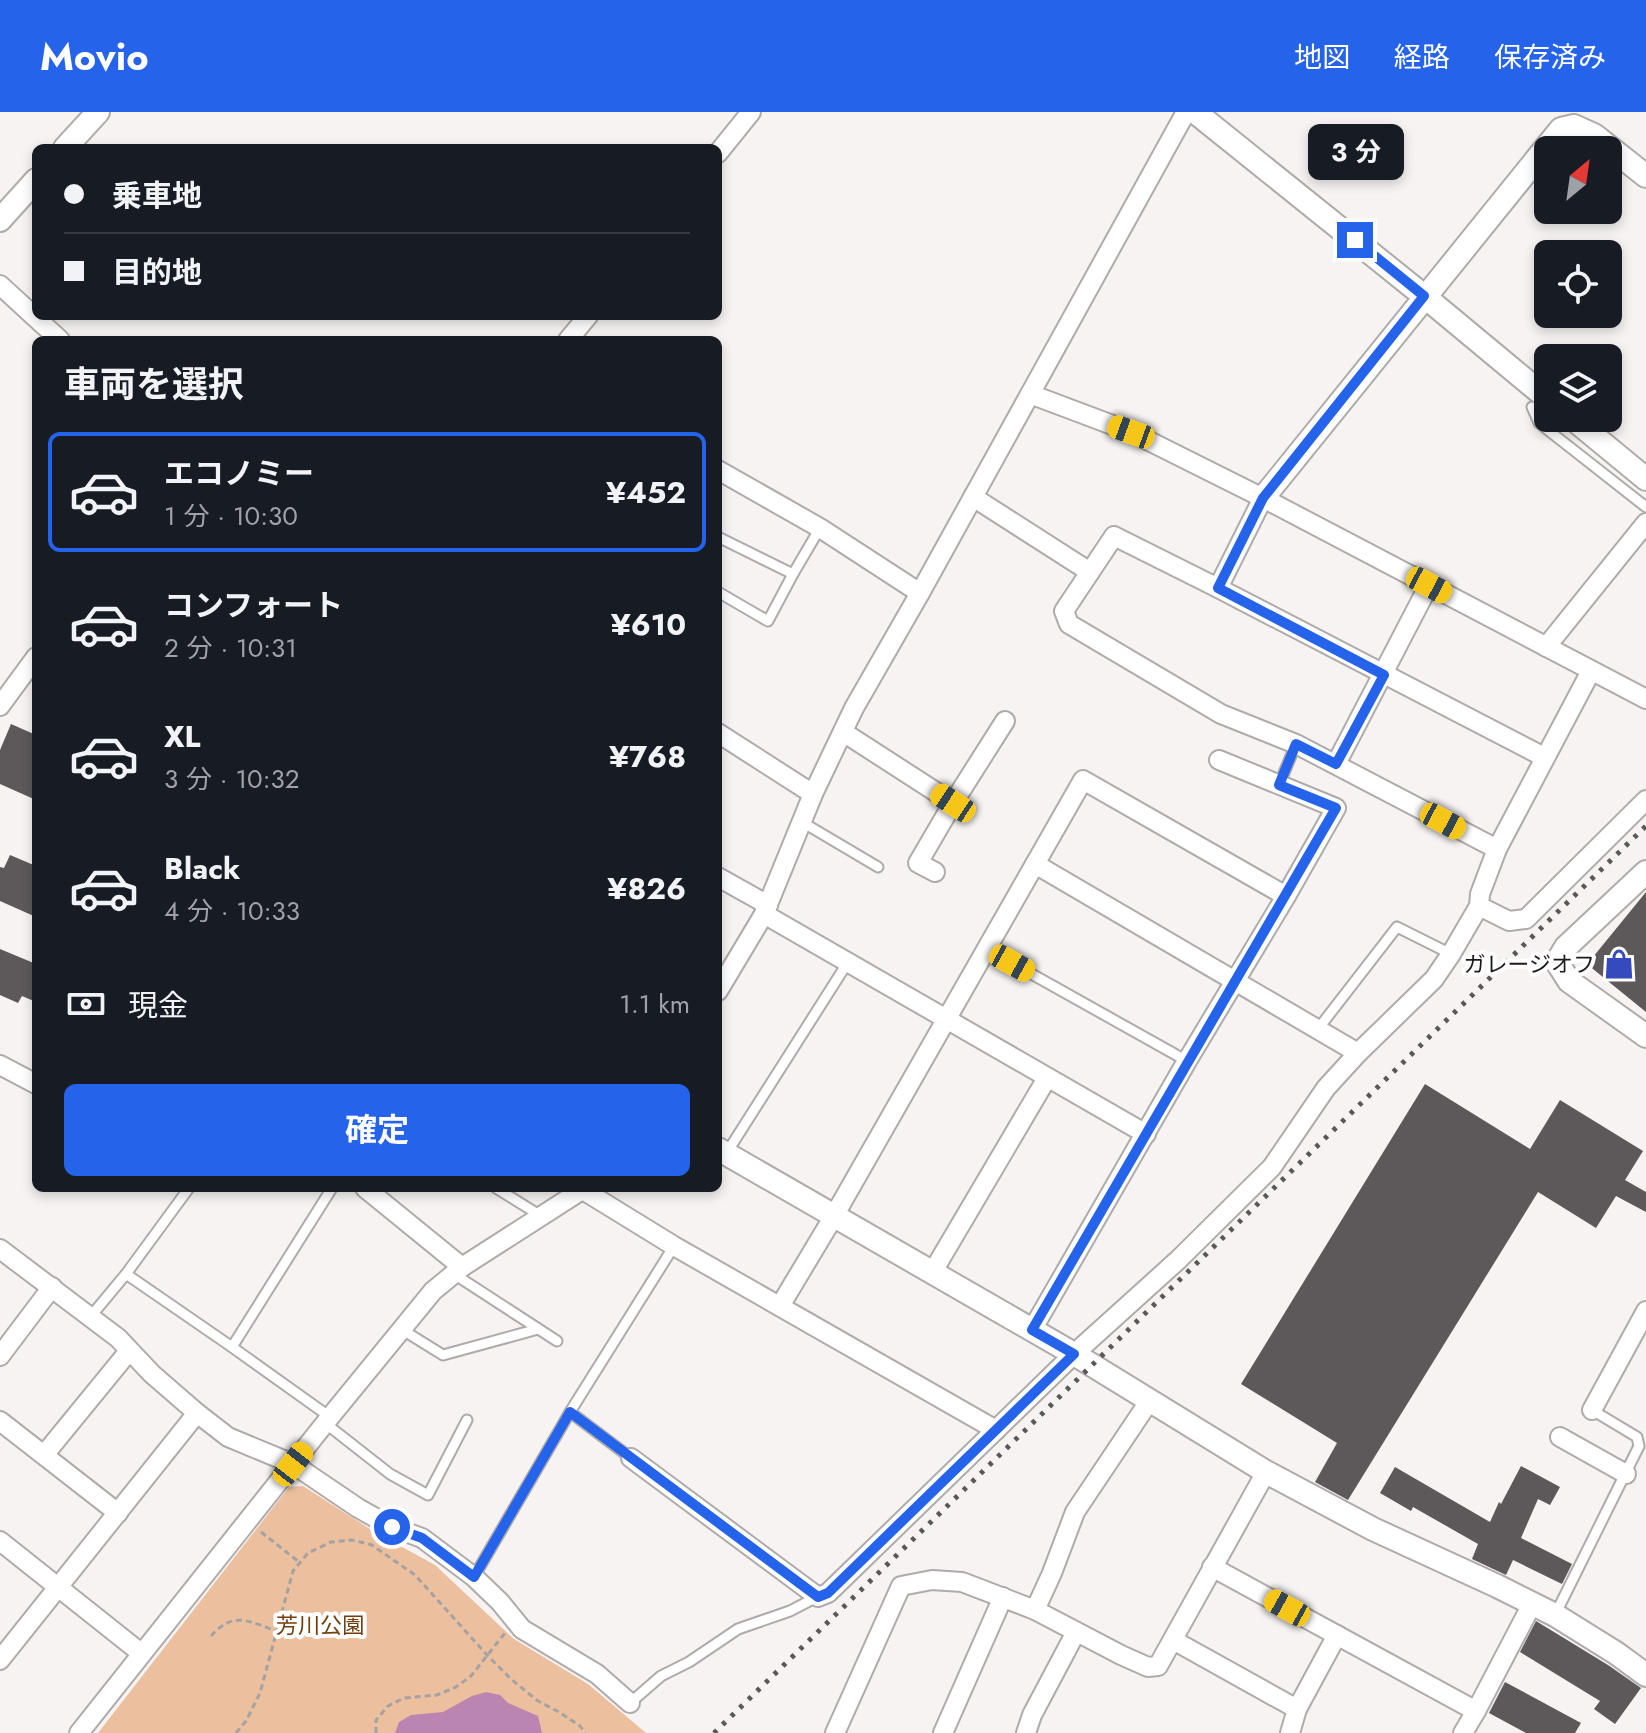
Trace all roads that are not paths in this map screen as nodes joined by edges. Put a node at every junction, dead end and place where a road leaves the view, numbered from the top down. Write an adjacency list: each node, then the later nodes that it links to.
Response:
1 (98, 112): 5 (street)
2 (751, 112): 6 (street)
3 (1186, 112): 17 (street)
4 (1195, 112): 11 (street)
5 (69, 144)
6 (722, 148)
7 (1646, 176): 11 (street)
8 (32, 184): 9 (street)
9 (0, 220)
10 (0, 285): 12 (street)
11 (1424, 296): 18 (street); 24 (street)
12 (32, 314)
13 (38, 320): 15 (street)
14 (585, 320): 16 (street)
15 (56, 336)
16 (571, 336)
17 (1030, 394): 23 (street); 24 (street)
18 (1534, 397)
19 (1550, 432): 25 (lane)
20 (1589, 432): 22 (street)
21 (722, 472): 27 (street)
22 (1646, 479)
23 (973, 497): 29 (street); 33 (street)
24 (1263, 498): 31 (street); 32 (street)
25 (1646, 507)
26 (1646, 523): 35 (street)
27 (820, 528): 30 (lane); 33 (street)
28 (722, 539): 30 (lane)
29 (1090, 572): 32 (street); 44 (street)
30 (793, 574): 34 (lane)
31 (1429, 585): 35 (street); 38 (street)
32 (1218, 588): 38 (street)
33 (920, 593): 42 (street)
34 (722, 594)
35 (1546, 647): 37 (street)
36 (32, 662): 40 (street)
37 (1591, 671): 39 (street); 45 (street)
38 (1384, 675): 45 (street); 47 (street)
39 (1646, 699)
40 (0, 706)
41 (1005, 721): 51 (street)
42 (843, 732): 49 (street); 51 (street)
43 (722, 736): 49 (street)
44 (1296, 744): 47 (street); 48 (lane)
45 (1544, 757): 53 (street)
46 (1219, 760): 48 (street)
47 (1336, 764): 53 (street)
48 (1279, 785): 59 (street)
49 (813, 794): 52 (street)
50 (1646, 800): 60 (street)
51 (953, 803): 56 (street)
52 (802, 822): 55 (lane); 61 (street)
53 (1497, 849): 60 (street)
54 (1035, 864): 59 (street); 62 (street); 65 (street)
55 (878, 867)
56 (935, 872)
57 (1646, 872): 69 (street)
58 (722, 880): 61 (street)
59 (1286, 896): 65 (street)
60 (1479, 906): 63 (street)
61 (766, 909): 64 (street); 66 (street)
62 (987, 949): 67 (street); 71 (lane)
63 (1451, 954): 68 (lane); 70 (street)
64 (848, 962): 67 (street); 76 (lane)
65 (1236, 980): 68 (street); 71 (street)
66 (722, 984)
67 (948, 1019): 73 (street); 84 (street)
68 (1318, 1029): 70 (street)
69 (1646, 1036)
70 (1358, 1053): 100 (street)
71 (1187, 1061): 75 (street)
72 (0, 1065): 74 (street)
73 (1047, 1078): 75 (street); 88 (street)
74 (32, 1082)
75 (1146, 1134): 96 (street)
76 (722, 1152): 84 (street)
77 (186, 1192): 89 (lane)
78 (329, 1192): 98 (lane)
79 (369, 1192): 87 (street)
80 (502, 1192): 83 (lane)
81 (579, 1192): 83 (street)
82 (589, 1192): 85 (street)
83 (541, 1216): 87 (street)
84 (834, 1216): 88 (street); 91 (street)
85 (674, 1246): 91 (street); 104 (lane)
86 (0, 1249): 90 (street)
87 (458, 1271): 94 (street); 95 (lane)
88 (932, 1273): 96 (street)
89 (126, 1274): 93 (lane); 98 (lane)
90 (52, 1287): 93 (street); 101 (street)
91 (780, 1306): 109 (street)
92 (1646, 1311): 103 (street)
93 (91, 1316): 99 (street)
94 (401, 1329): 95 (lane); 106 (street)
95 (538, 1329): 97 (lane)
96 (1032, 1330): 100 (street)
97 (557, 1341)
98 (232, 1347): 106 (lane)
99 (129, 1351): 105 (street); 111 (street)
100 (1074, 1354): 102 (street); 109 (street)
101 (0, 1356)
102 (1150, 1400): 114 (street); 124 (street)
103 (1592, 1410): 115 (lane)
104 (570, 1412): 112 (lane); 119 (lane)
105 (197, 1413): 113 (street); 116 (street)
106 (327, 1420): 107 (lane); 113 (street)
107 (467, 1420)
108 (0, 1421): 111 (street)
109 (996, 1430): 121 (street)
110 (1560, 1437): 115 (street)
111 (44, 1455): 116 (street)
112 (631, 1458): 121 (street)
113 (293, 1464): 119 (street); 129 (street)
114 (1266, 1472): 118 (street); 123 (street)
115 (1626, 1474): 125 (lane)
116 (118, 1513): 120 (street)
117 (0, 1541): 120 (street)
118 (1212, 1567): 127 (street); 128 (street)
119 (474, 1577): 132 (street)
120 (58, 1586): 129 (street); 130 (street)
121 (818, 1597): 132 (lane)
122 (1003, 1597): 124 (street); 136 (street); 137 (street)
123 (1532, 1604): 125 (street); 134 (street)
124 (1035, 1610): 126 (street)
125 (1555, 1615): 131 (street)
126 (1076, 1632): 128 (street); 138 (street)
127 (1337, 1635): 133 (street); 134 (street)
128 (1173, 1640): 133 (street)
129 (141, 1653): 135 (street)
130 (0, 1659)
131 (1646, 1675)
132 (630, 1703)
133 (1297, 1709): 139 (street)
134 (1476, 1711): 140 (street)
135 (79, 1733)
136 (835, 1733)
137 (943, 1733)
138 (1026, 1733)
139 (1290, 1733)
140 (1463, 1733)

